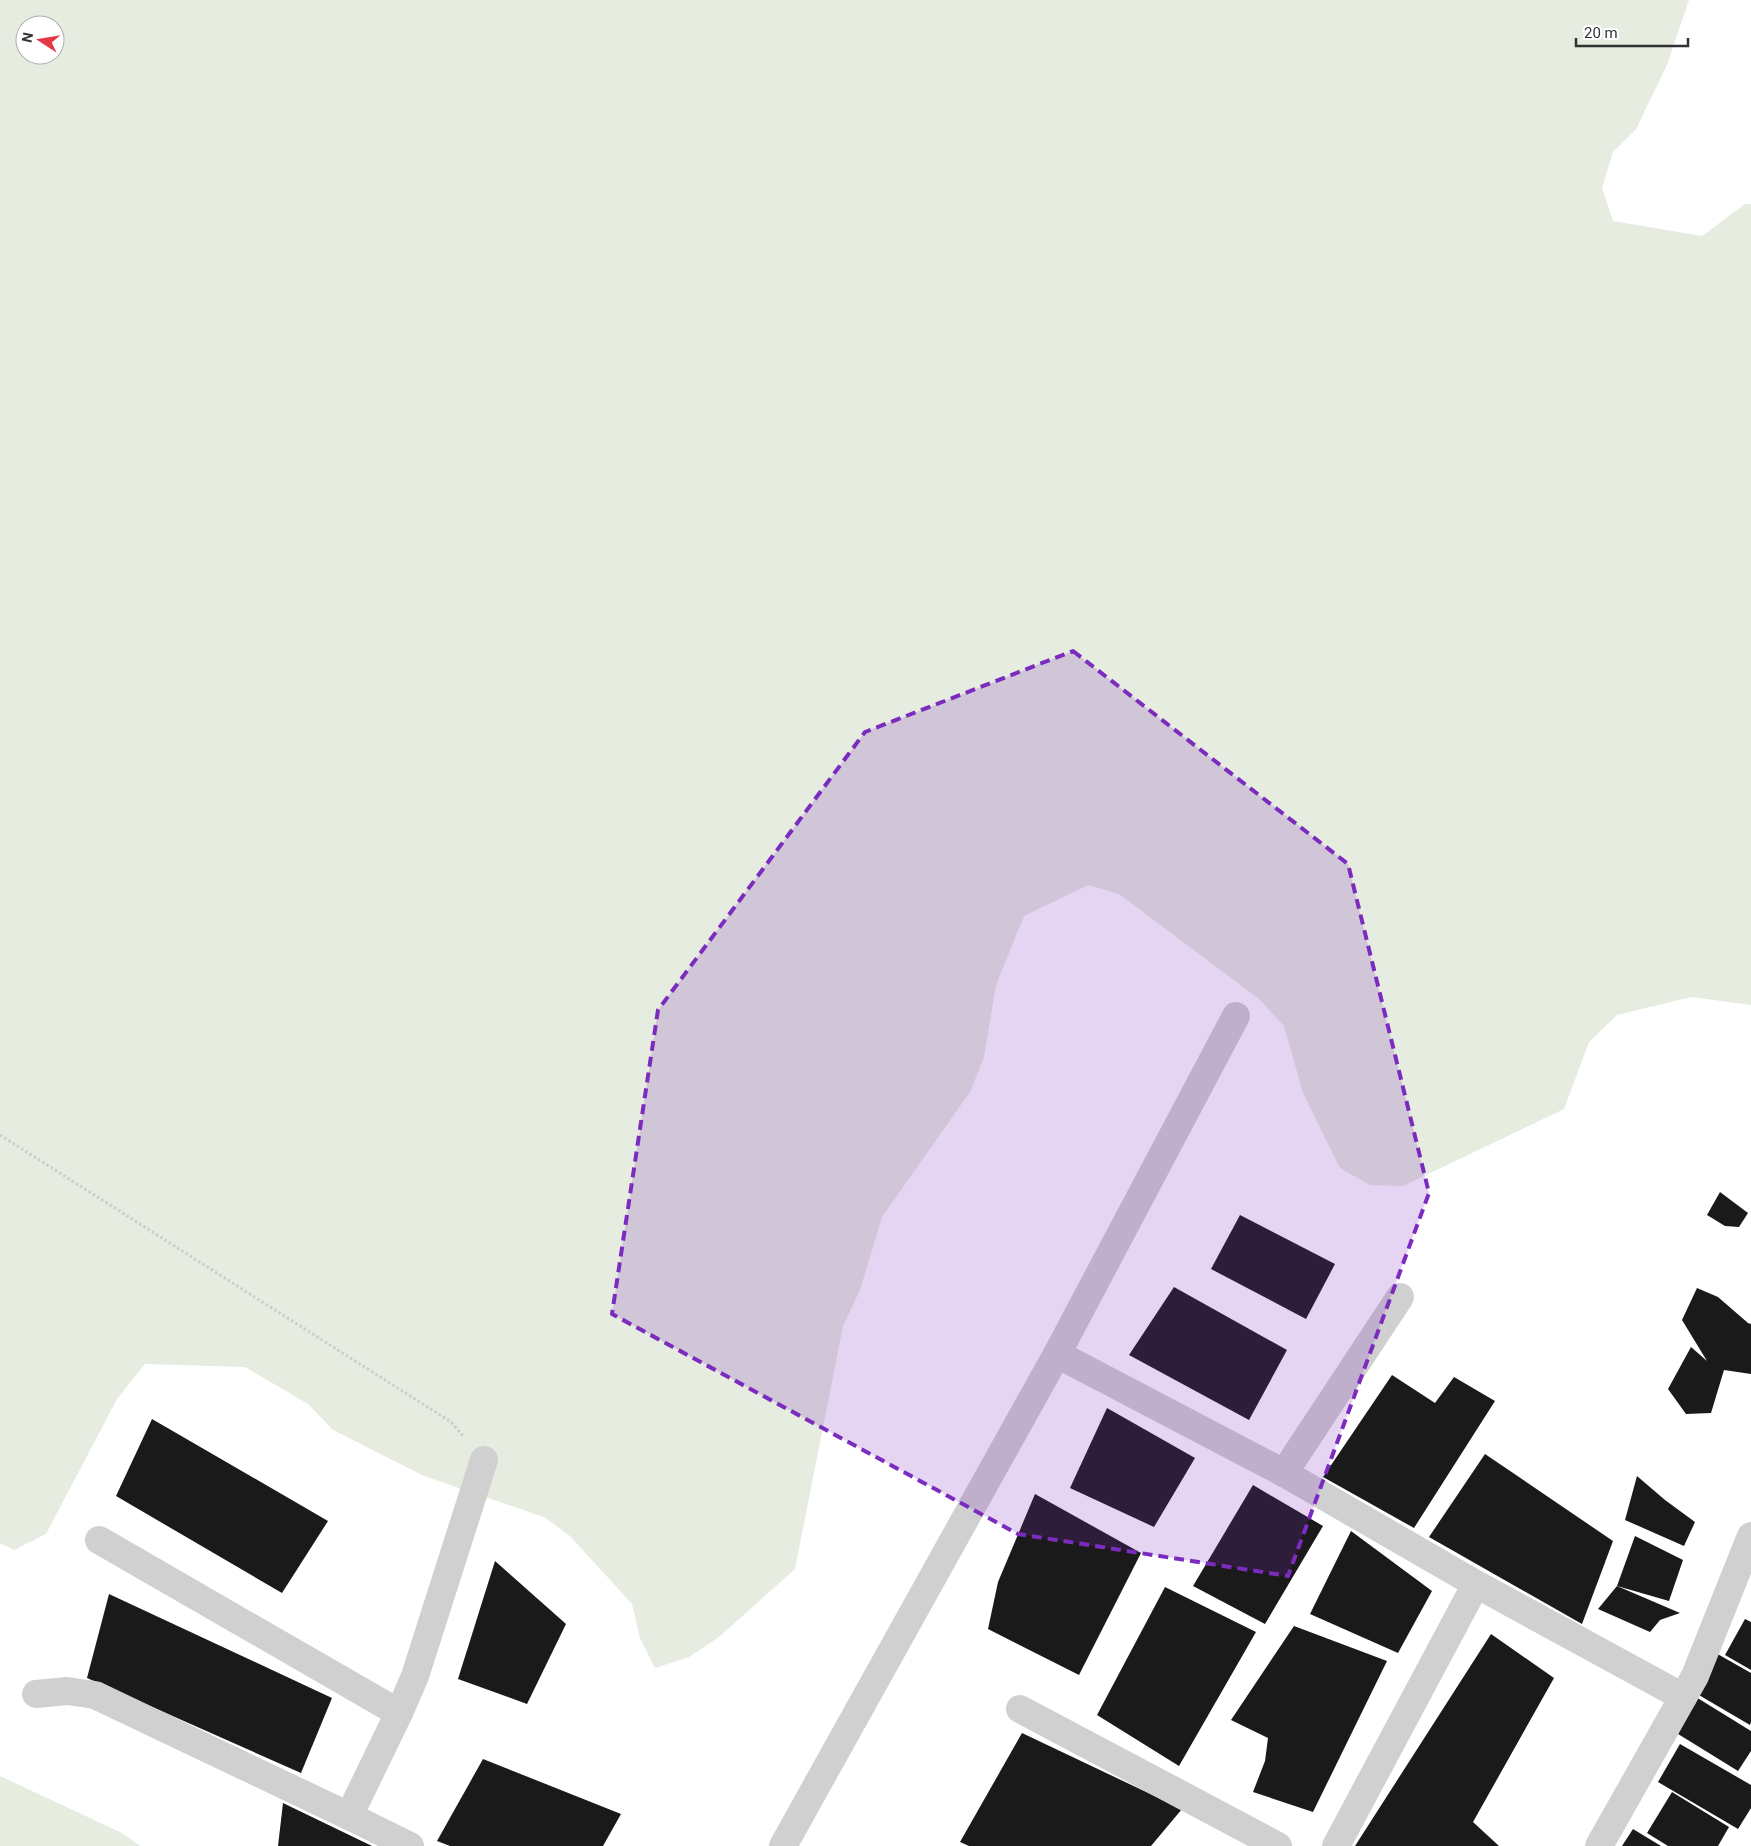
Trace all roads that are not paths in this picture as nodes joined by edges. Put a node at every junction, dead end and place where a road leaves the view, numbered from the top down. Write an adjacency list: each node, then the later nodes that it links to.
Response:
1 (1236, 1016): 3 (street)
2 (1400, 1297): 5 (street)
3 (1057, 1354): 5 (street); 15 (street)
4 (484, 1460): 12 (street)
5 (1284, 1473): 8 (street)
6 (1751, 1536): 10 (street)
7 (99, 1540): 12 (street)
8 (1476, 1584): 10 (street); 17 (street)
9 (36, 1694): 13 (street)
10 (1683, 1697): 18 (street)
11 (1020, 1709): 16 (street)
12 (400, 1712): 13 (street)
13 (349, 1816): 14 (street)
14 (410, 1846)
15 (783, 1846)
16 (1278, 1846)
17 (1336, 1846)
18 (1599, 1846)

